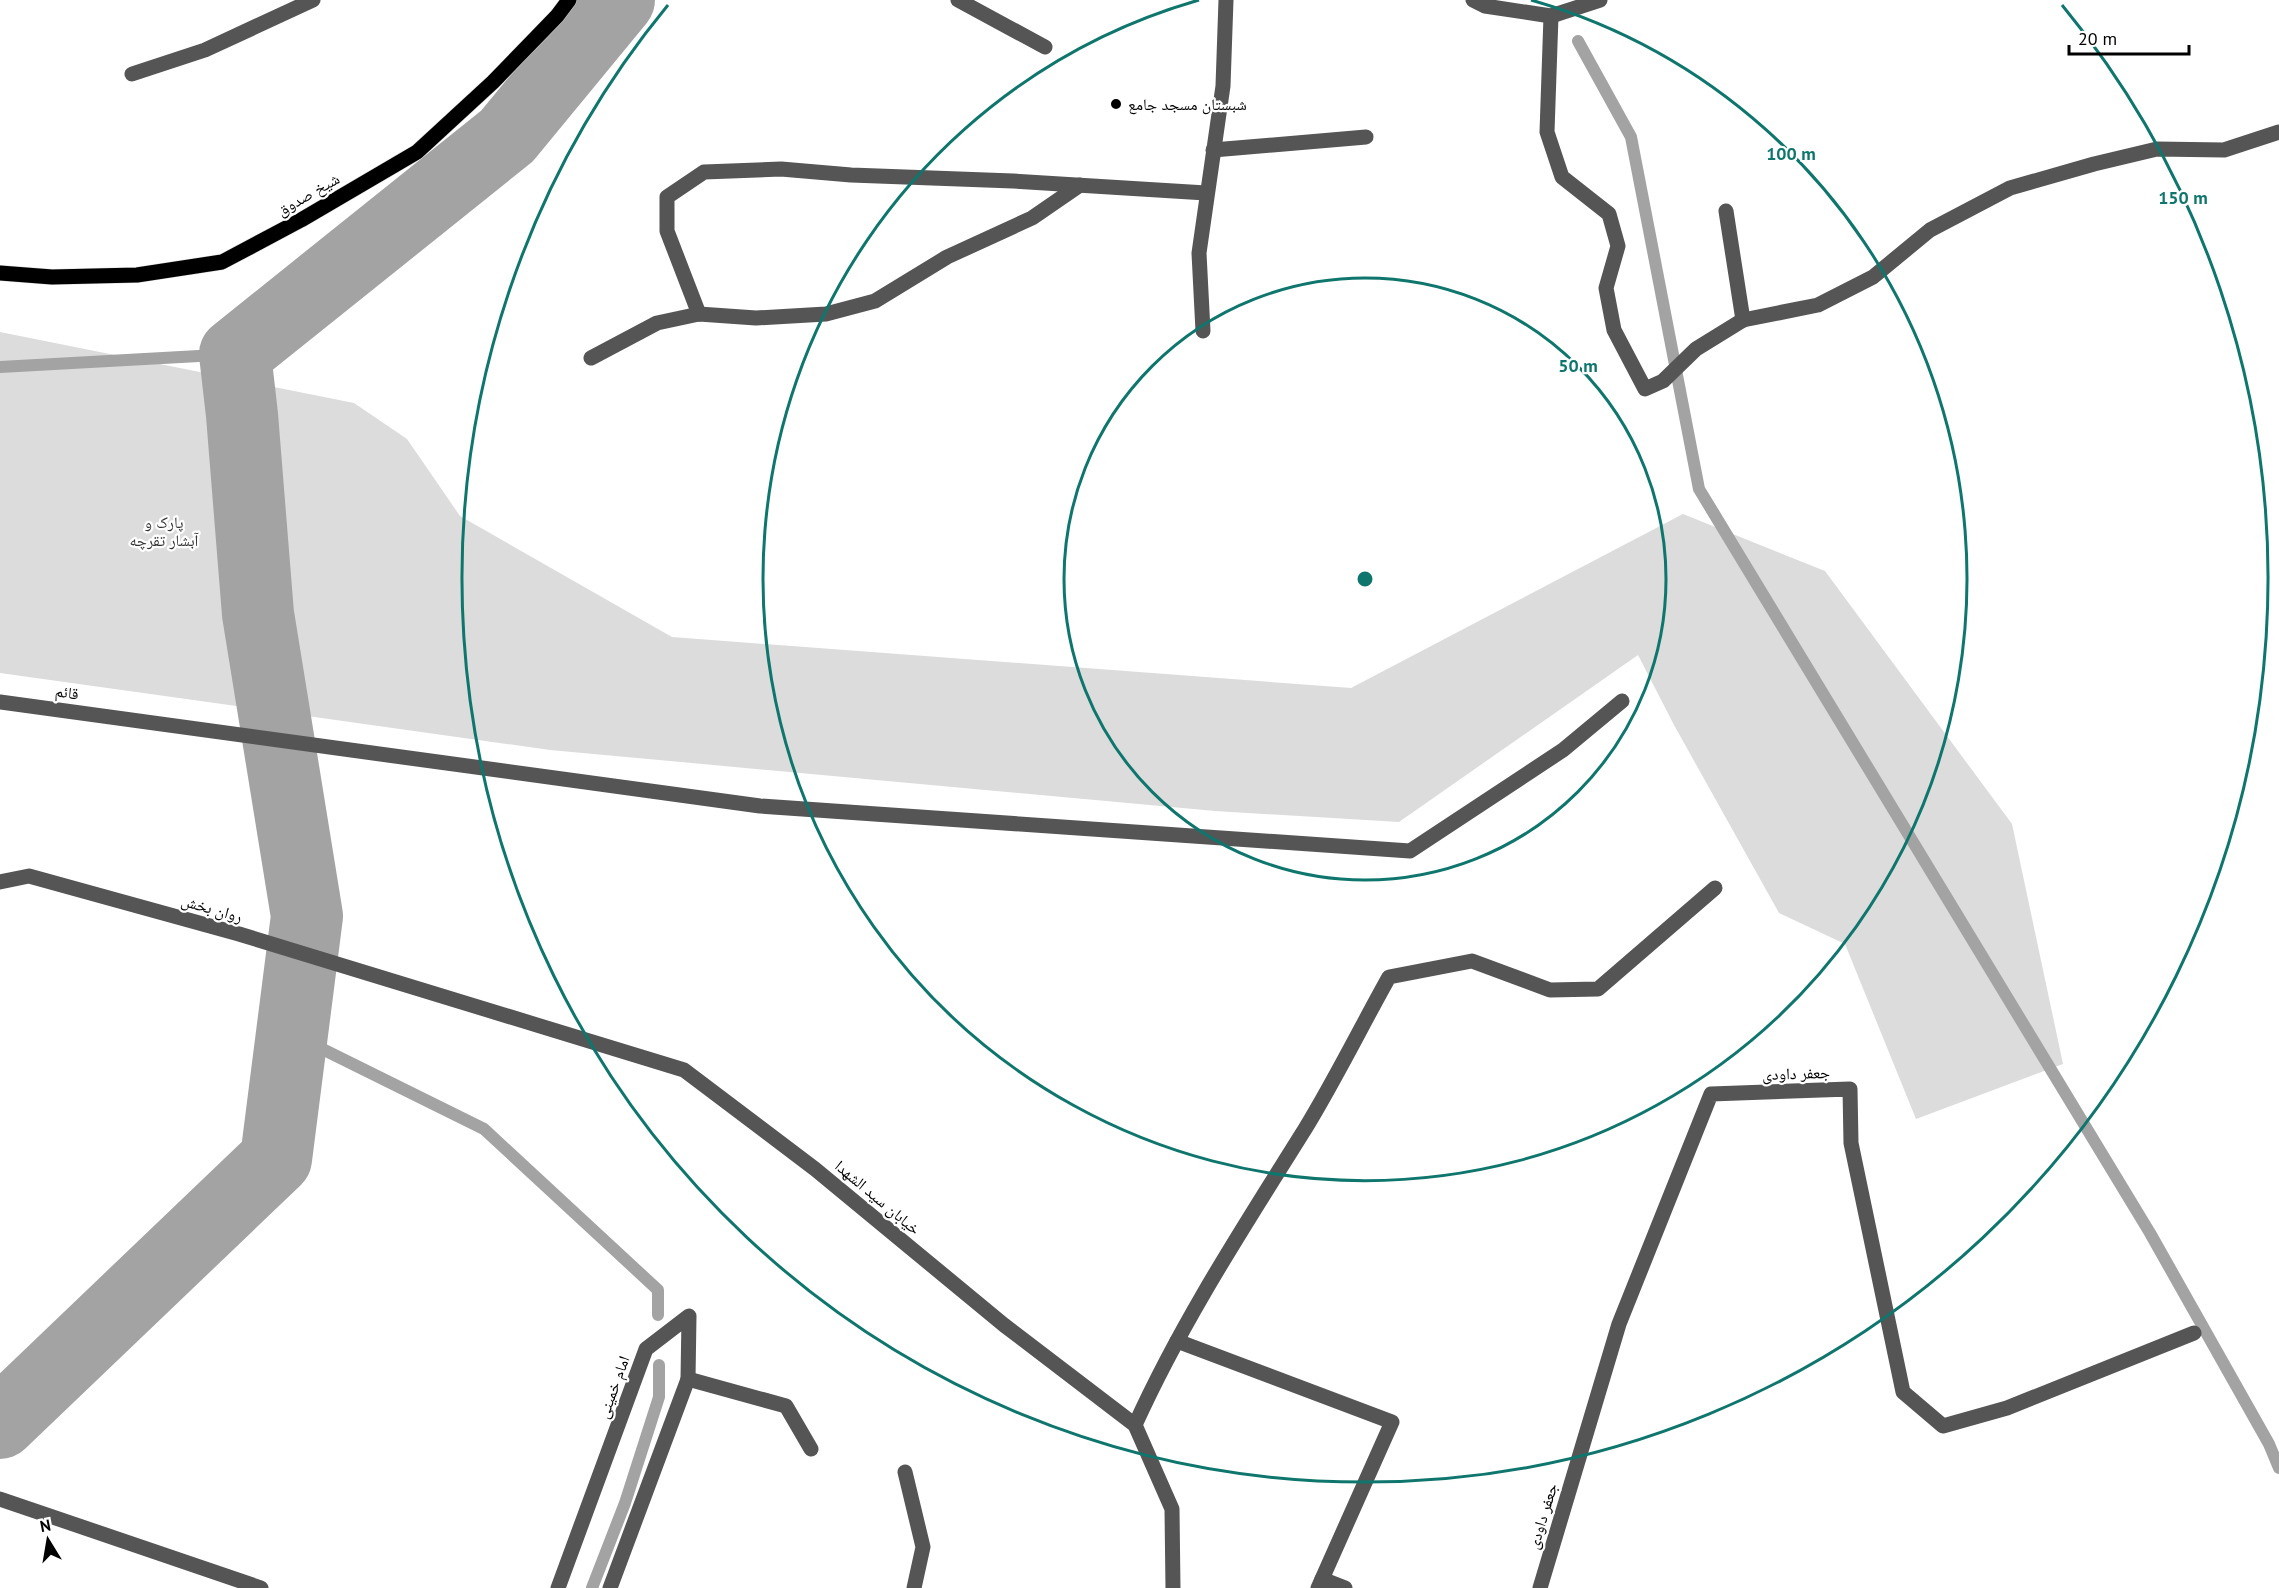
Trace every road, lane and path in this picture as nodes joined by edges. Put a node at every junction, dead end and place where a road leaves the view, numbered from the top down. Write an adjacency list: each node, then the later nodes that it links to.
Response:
1 (313, 0): 9 (street)
2 (569, 0): 16 (main road, شیخ صدوق)
3 (958, 0): 8 (street)
4 (1227, 0): 12 (street)
5 (1473, 0): 7 (street)
6 (1600, 0): 7 (street)
7 (1551, 15): 18 (street)
8 (1045, 47)
9 (132, 74)
10 (2279, 132): 18 (street)
11 (1366, 137): 12 (street)
12 (1213, 150): 14 (street)
13 (1080, 185): 14 (street); 17 (street); 17 (street)
14 (1206, 194): 19 (street)
15 (1726, 211): 18 (street)
16 (0, 273)
17 (699, 314): 20 (street)
18 (1743, 320)
19 (1203, 331)
20 (591, 358)
21 (1623, 701): 22 (street, قائم)
22 (0, 702)
23 (0, 882): 25 (street, روان بخش)
24 (1716, 888): 27 (street)
25 (412, 986): 29 (street, خیابان سید الشهدا)
26 (2194, 1333): 40 (street, جعفر داودی)
27 (1177, 1341): 29 (street); 33 (street)
28 (688, 1379): 30 (street); 35 (street, امام خمینی); 36 (street, امام خمینی)
29 (1135, 1425): 38 (street, خیابان سید الشهدا)
30 (811, 1449)
31 (905, 1472): 37 (street)
32 (0, 1499): 34 (street)
33 (1320, 1583): 39 (street)
34 (261, 1588)
35 (558, 1588)
36 (610, 1588)
37 (914, 1588)
38 (1173, 1588)
39 (1345, 1588)
40 (1540, 1588)

